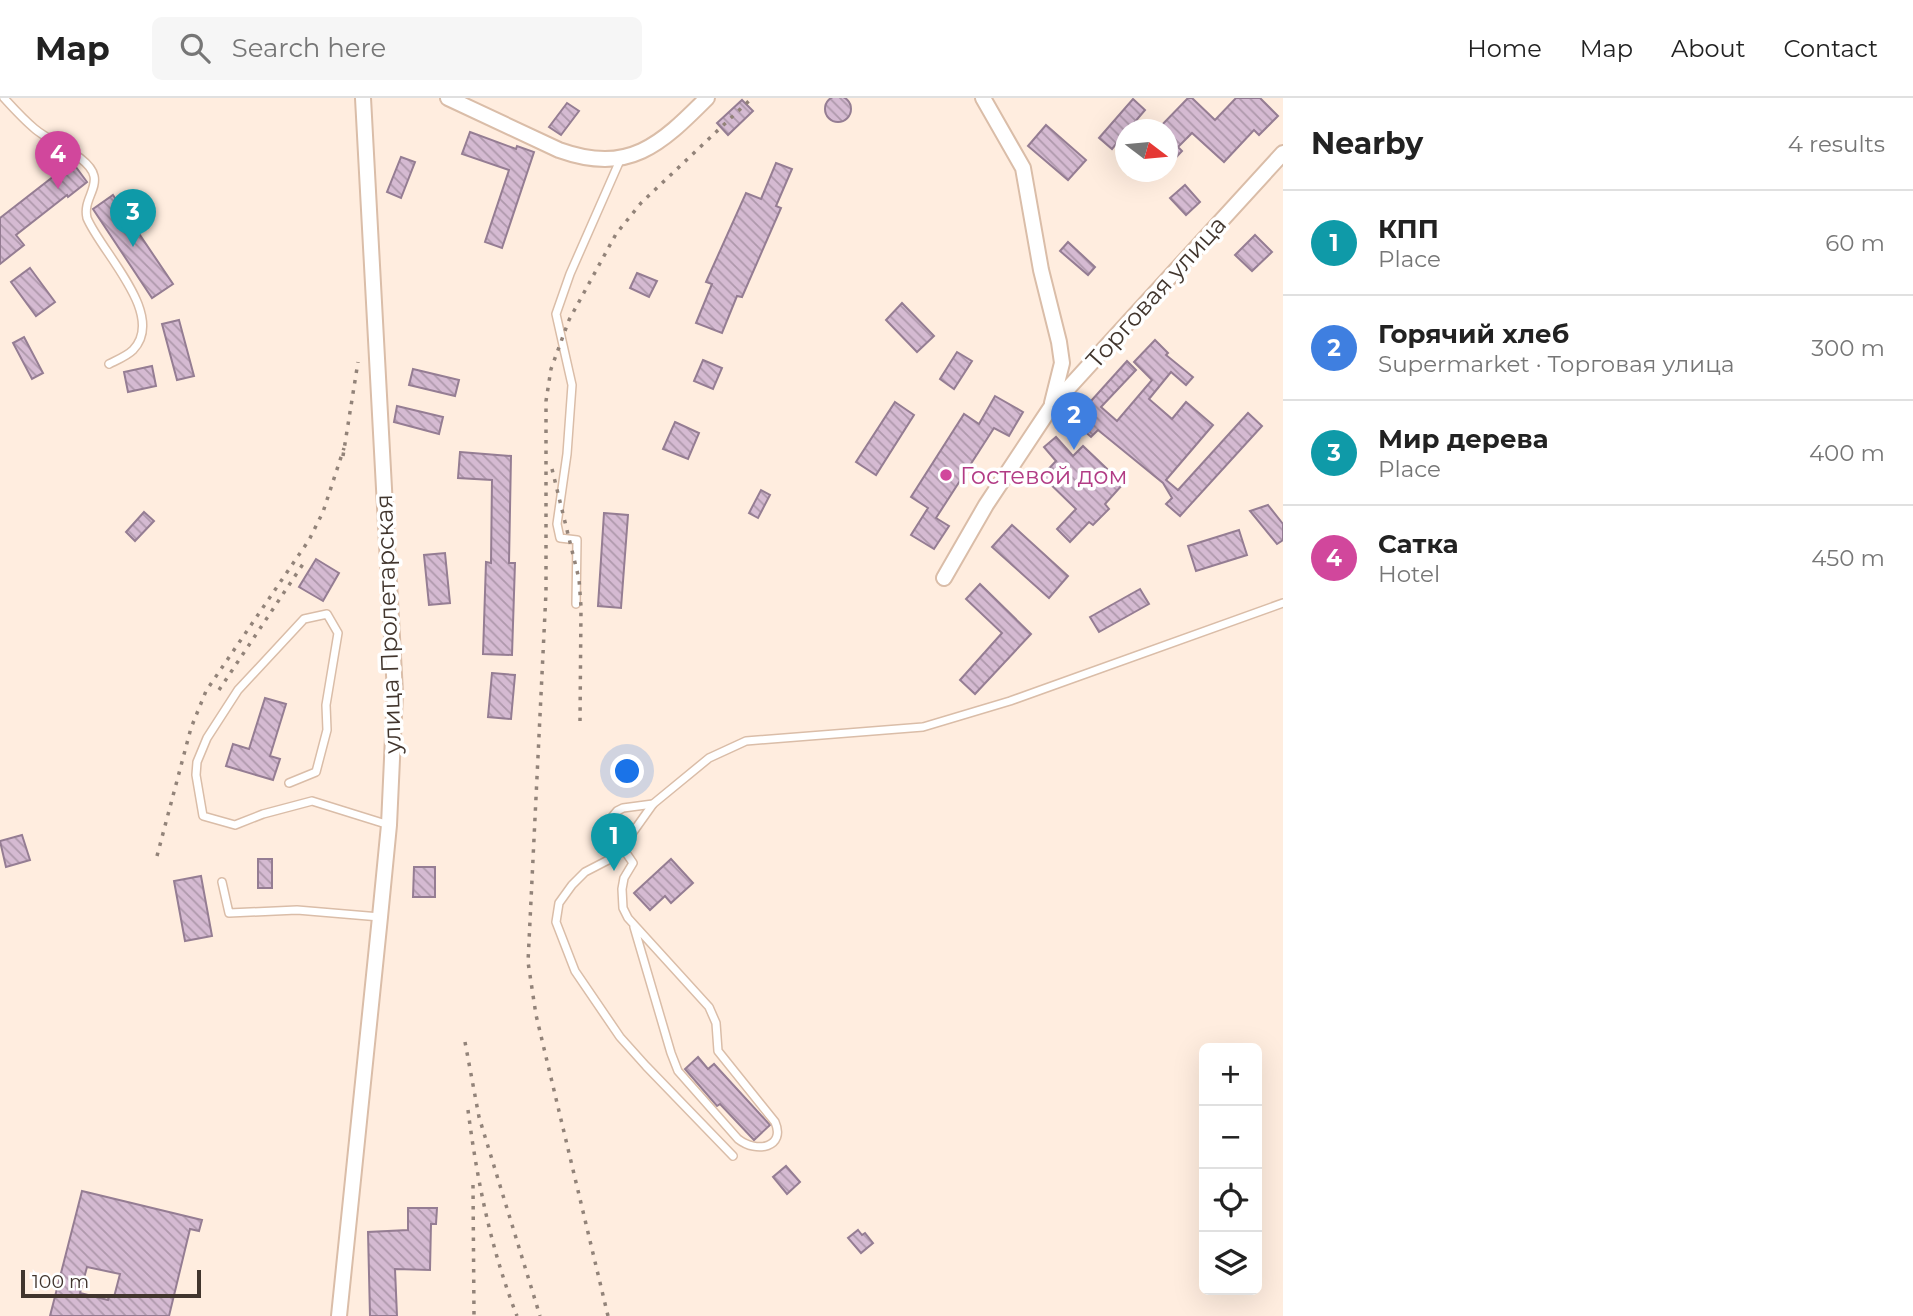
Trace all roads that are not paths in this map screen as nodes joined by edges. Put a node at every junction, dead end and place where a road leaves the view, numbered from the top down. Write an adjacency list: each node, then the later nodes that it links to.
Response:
1 (4, 98): 8 (lane)
2 (363, 98): 15 (street, улица Пролетарская)
3 (448, 98): 7 (street)
4 (707, 98): 7 (street)
5 (983, 98): 9 (street)
6 (1283, 153): 9 (street, Торговая улица)
7 (621, 158): 12 (lane)
8 (109, 364)
9 (1051, 407): 10 (street, Торговая улица)
10 (944, 578)
11 (1283, 603): 14 (lane)
12 (576, 604)
13 (289, 783): 15 (lane)
14 (653, 804): 16 (lane); 16 (lane)
15 (388, 825): 18 (street, улица Пролетарская)
16 (622, 849): 19 (lane); 20 (lane)
17 (222, 882): 18 (lane)
18 (380, 916): 21 (street, улица Пролетарская)
19 (634, 927): 19 (lane)
20 (733, 1156)
21 (339, 1316)

